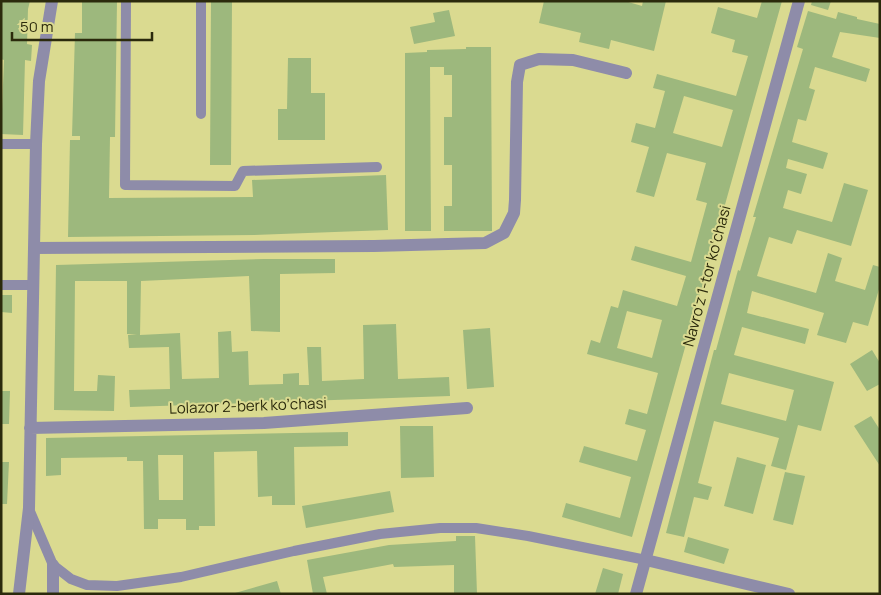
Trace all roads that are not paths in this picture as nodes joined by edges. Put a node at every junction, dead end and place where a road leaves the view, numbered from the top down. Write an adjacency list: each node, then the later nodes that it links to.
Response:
1 (52, 1): 8 (street)
2 (126, 1): 9 (lane)
3 (201, 1): 6 (lane)
4 (799, 1): 16 (street)
5 (626, 73): 10 (street)
6 (201, 114)
7 (1, 144): 8 (lane)
8 (36, 144): 10 (street)
9 (377, 167)
10 (34, 248): 12 (street)
11 (1, 285): 12 (lane)
12 (34, 285): 14 (street)
13 (466, 408): 14 (street, Lolazor 2-berk koʼchasi)
14 (30, 428): 15 (street)
15 (29, 508): 17 (lane); 18 (street)
16 (646, 560): 17 (lane); 20 (street); 21 (street)
17 (53, 565): 19 (street)
18 (19, 594)
19 (53, 594)
20 (636, 594)
21 (789, 594)

